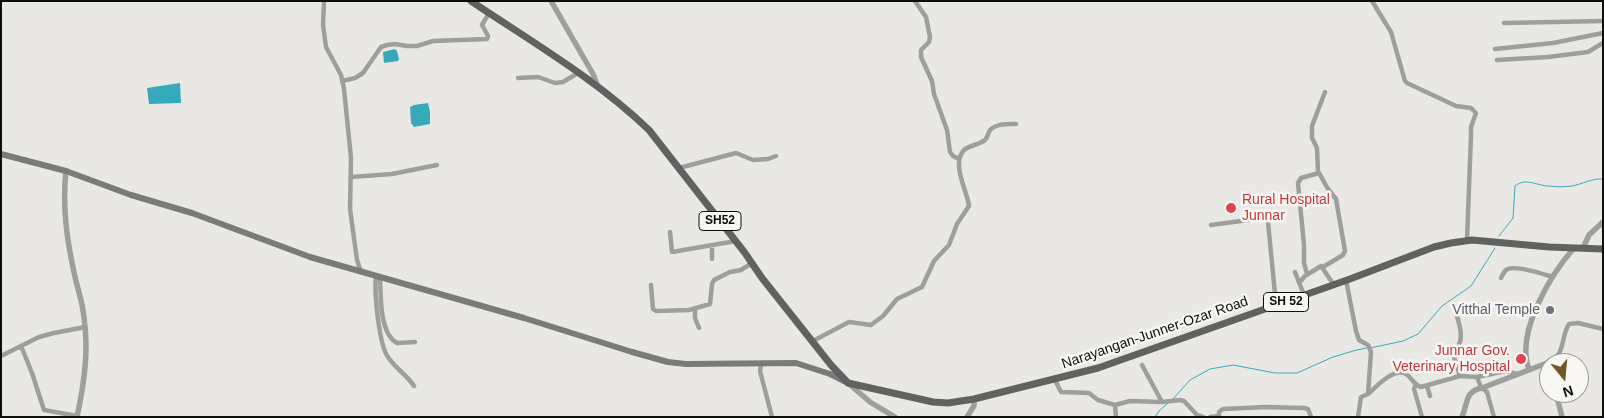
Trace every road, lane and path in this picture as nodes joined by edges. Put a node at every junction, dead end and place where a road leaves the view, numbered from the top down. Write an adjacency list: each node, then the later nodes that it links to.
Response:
1 (324, 1): 15 (street)
2 (471, 1): 6 (main road, SH52)
3 (551, 1): 16 (street)
4 (915, 1): 21 (street)
5 (1372, 1): 30 (street)
6 (489, 13): 13 (main road, SH52); 15 (street)
7 (1603, 21): 8 (street)
8 (1504, 24)
9 (1603, 33): 11 (street)
10 (1603, 43): 12 (street)
11 (1495, 49)
12 (1497, 60)
13 (578, 73): 14 (street); 16 (main road, SH52)
14 (518, 78)
15 (342, 81): 26 (street)
16 (598, 87): 23 (main road, SH52)
17 (1325, 92): 25 (street)
18 (1016, 124): 21 (street)
19 (1, 154): 24 (main road)
20 (776, 156): 23 (street)
21 (959, 159): 56 (street)
22 (437, 165): 26 (street)
23 (679, 168): 31 (main road, SH52)
24 (66, 171): 39 (main road); 53 (street)
25 (1318, 173): 38 (street); 41 (street)
26 (351, 177): 39 (street)
27 (1603, 222): 34 (street)
28 (1211, 225): 50 (street)
29 (670, 232): 32 (street)
30 (1467, 240): 33 (main road, Narayangan-Junner-Ozar Road / SH 52); 45 (main road, Narayangan-Junner-Ozar Road / SH 52)
31 (736, 241): 32 (street); 37 (main road, SH52)
32 (712, 245): 36 (street)
33 (1574, 248): 34 (main road, Narayangan-Junner-Ozar Road / SH 52); 43 (street)
34 (1583, 248): 35 (main road, Narayangan-Junner-Ozar Road / SH 52)
35 (1603, 249)
36 (712, 259)
37 (752, 264): 51 (street); 56 (main road, SH52)
38 (1322, 267): 41 (street); 47 (street)
39 (360, 272): 42 (main road)
40 (1295, 272): 46 (street)
41 (1307, 274): 46 (street)
42 (378, 277): 57 (street); 61 (main road); 71 (street)
43 (1553, 277): 44 (street); 64 (street)
44 (1501, 278)
45 (1346, 280): 47 (main road, Narayangan-Junner-Ozar Road / SH 52); 74 (street)
46 (1299, 283): 49 (street)
47 (1334, 284): 49 (main road, Narayangan-Junner-Ozar Road / SH 52)
48 (650, 285): 51 (street)
49 (1304, 295): 50 (main road, Narayangan-Junner-Ozar Road / SH 52)
50 (1278, 305): 68 (main road, Narayangan-Junner-Ozar Road / SH 52)
51 (695, 309): 54 (street)
52 (1456, 313): 66 (street)
53 (85, 327): 58 (street); 81 (street)
54 (699, 328)
55 (1603, 329): 59 (street)
56 (813, 341): 69 (main road, SH52)
57 (415, 342)
58 (21, 346): 60 (street); 81 (street)
59 (1560, 353)
60 (1, 356)
61 (761, 364): 69 (main road); 82 (street)
62 (1142, 365): 77 (street)
63 (1539, 366): 64 (street)
64 (1529, 369): 65 (street)
65 (1517, 374): 67 (street); 73 (street)
66 (1460, 376): 67 (street); 72 (street)
67 (1477, 377): 73 (street)
68 (1055, 380): 76 (main road, Narayangan-Junner-Ozar Road / SH 52); 79 (street)
69 (848, 383): 76 (main road, Narayangan-Junner-Ozar Road); 83 (street)
70 (1416, 384): 72 (street); 74 (street); 90 (street)
71 (414, 386)
72 (1427, 386): 75 (street)
73 (1482, 388): 91 (street); 92 (street)
74 (1368, 394): 89 (street)
75 (1430, 396)
76 (974, 399): 84 (street)
77 (1162, 402): 79 (street); 86 (street)
78 (1558, 403): 93 (street)
79 (1115, 405): 85 (street)
80 (1219, 416): 87 (street); 88 (street)
81 (77, 417)
82 (772, 417)
83 (895, 417)
84 (967, 417)
85 (1116, 417)
86 (1203, 417)
87 (1210, 417)
88 (1311, 417)
89 (1358, 417)
90 (1422, 417)
91 (1462, 417)
92 (1494, 417)
93 (1562, 417)

